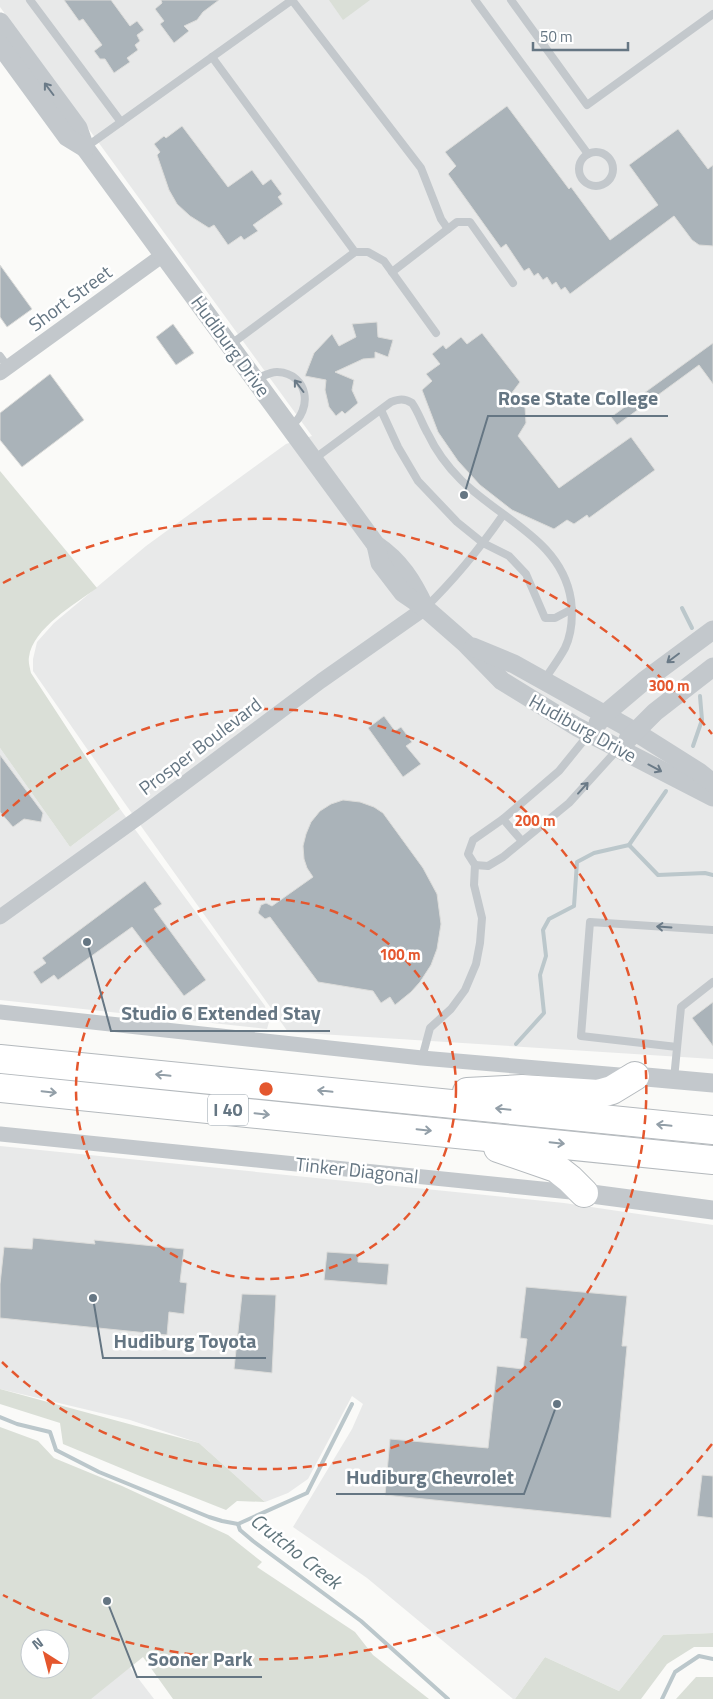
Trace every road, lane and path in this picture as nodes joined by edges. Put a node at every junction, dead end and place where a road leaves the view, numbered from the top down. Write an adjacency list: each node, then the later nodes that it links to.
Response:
1 (30, 0): 9 (lane)
2 (292, 0): 8 (lane); 12 (lane)
3 (475, 0): 11 (lane)
4 (511, 0): 5 (lane)
5 (713, 14)
6 (0, 22): 10 (street, Hudiburg Drive, one-way to 6)
7 (0, 45): 10 (street, Hudiburg Drive)
8 (212, 57): 9 (lane); 13 (lane)
9 (121, 122): 10 (lane)
10 (85, 148): 14 (street, Hudiburg Drive)
11 (588, 154): 11 (lane)
12 (448, 229): 15 (lane); 16 (lane)
13 (355, 252): 15 (lane); 18 (lane)
14 (163, 255): 18 (street, Hudiburg Drive); 19 (street, Short Street)
15 (392, 272): 17 (lane)
16 (513, 283)
17 (436, 333)
18 (230, 345): 20 (street, Hudiburg Drive)
19 (3, 366)
20 (255, 379): 22 (street, Hudiburg Drive); 22 (lane, one-way to 20)
21 (381, 410): 23 (lane); 24 (lane); 25 (lane)
22 (290, 427): 23 (street, Hudiburg Drive)
23 (314, 459): 26 (street, Hudiburg Drive)
24 (503, 514): 25 (lane); 27 (lane)
25 (483, 543): 26 (lane); 27 (lane)
26 (425, 608): 29 (street, Hudiburg Drive); 41 (street, Prosper Boulevard)
27 (572, 609): 31 (lane)
28 (713, 630): 32 (street, one-way to 32)
29 (465, 644): 31 (street, Hudiburg Drive); 34 (street, Hudiburg Drive)
30 (713, 667): 33 (street)
31 (543, 681): 32 (street, Hudiburg Drive)
32 (605, 714): 33 (street, Hudiburg Drive); 34 (street)
33 (634, 731): 35 (street); 36 (street, Hudiburg Drive)
34 (589, 734): 35 (street, Hudiburg Drive); 38 (lane)
35 (618, 749): 37 (street, Hudiburg Drive, one-way to 37); 39 (lane, one-way to 35)
36 (713, 783)
37 (713, 797)
38 (503, 819): 39 (lane); 40 (lane)
39 (522, 842): 40 (lane)
40 (475, 865): 46 (lane)
41 (0, 917)
42 (713, 930): 45 (lane, one-way to 45)
43 (713, 982): 45 (lane)
44 (0, 1012): 46 (street)
45 (677, 1047): 49 (lane)
46 (422, 1058): 48 (street)
47 (0, 1059): 52 (highway, I 40, one-way to 47)
48 (635, 1076): 49 (street); 52 (highway)
49 (674, 1079): 50 (street)
50 (713, 1083)
51 (0, 1088): 54 (highway, I 40, one-way to 54)
52 (373, 1096): 53 (highway, I 40, one-way to 52)
53 (713, 1130)
54 (456, 1133): 56 (highway, I 40, one-way to 56); 57 (highway)
55 (0, 1134): 57 (street, Tinker Diagonal)
56 (713, 1160)
57 (584, 1193): 58 (street, Tinker Diagonal)
58 (713, 1210)

